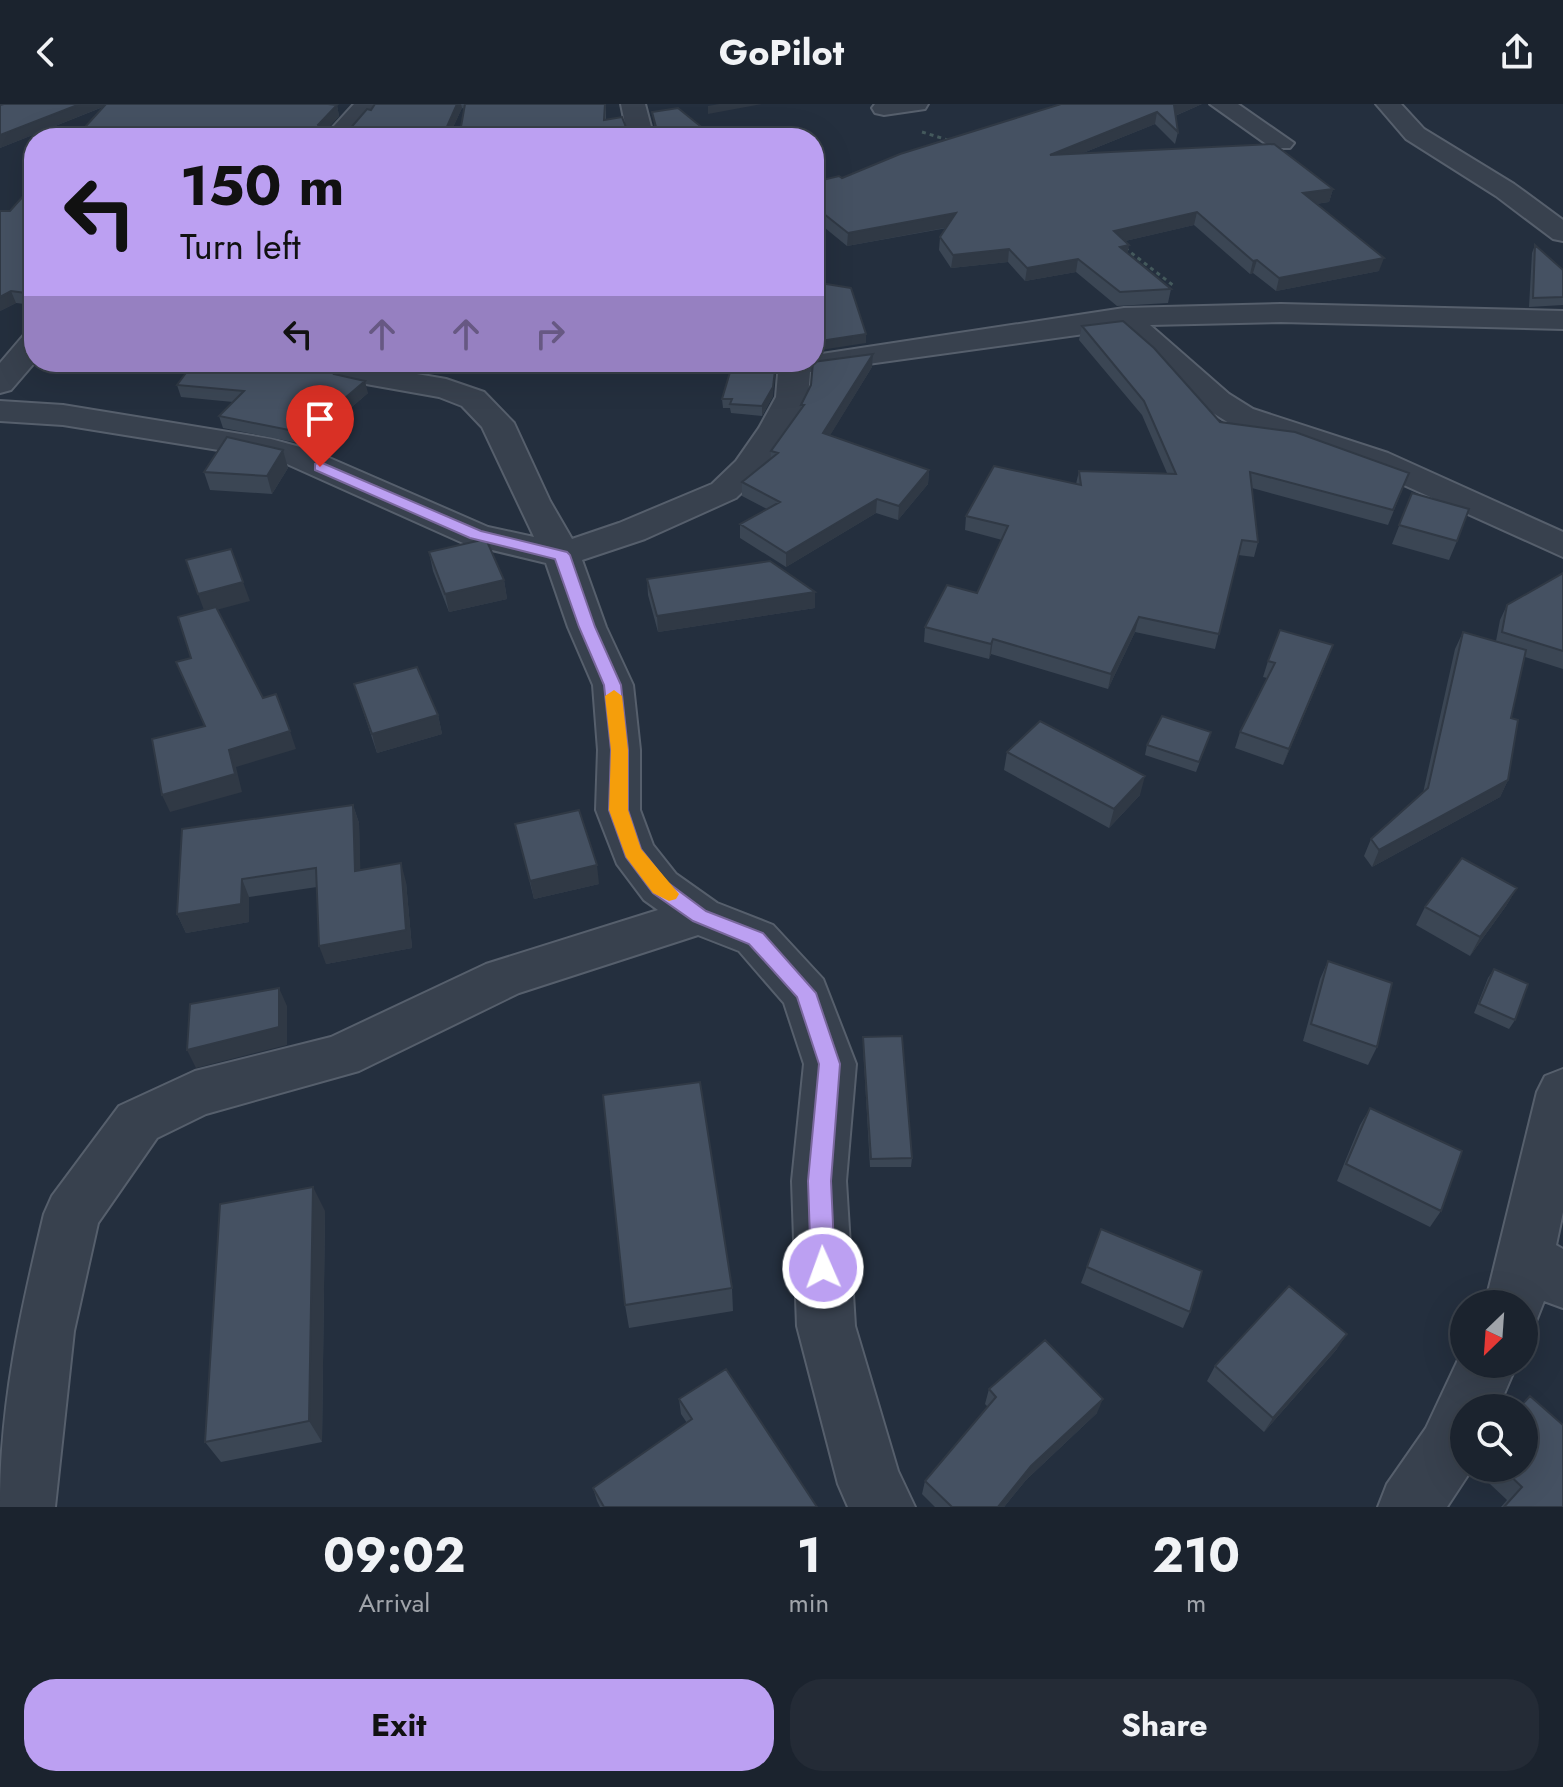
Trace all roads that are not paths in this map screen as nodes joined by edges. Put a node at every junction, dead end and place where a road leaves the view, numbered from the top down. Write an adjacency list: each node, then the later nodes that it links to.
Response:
1 (366, 104): 7 (street)
2 (633, 104): 8 (street)
3 (916, 104): 6 (street)
4 (1222, 104): 9 (street)
5 (1388, 104): 10 (street)
6 (884, 108)
7 (345, 128)
8 (639, 128)
9 (1281, 143)
10 (1563, 233)
11 (1124, 317): 12 (street); 14 (street); 19 (street)
12 (1563, 320)
13 (24, 355): 17 (street)
14 (824, 361)
15 (350, 372): 20 (street)
16 (795, 372): 20 (street)
17 (0, 383)
18 (0, 411): 20 (street)
19 (1563, 546)
20 (562, 555): 21 (street)
21 (700, 916): 25 (street); 26 (street)
22 (1563, 1092): 23 (street)
23 (1534, 1281)
24 (1450, 1446): 27 (street)
25 (23, 1507)
26 (883, 1507)
27 (1410, 1507)

